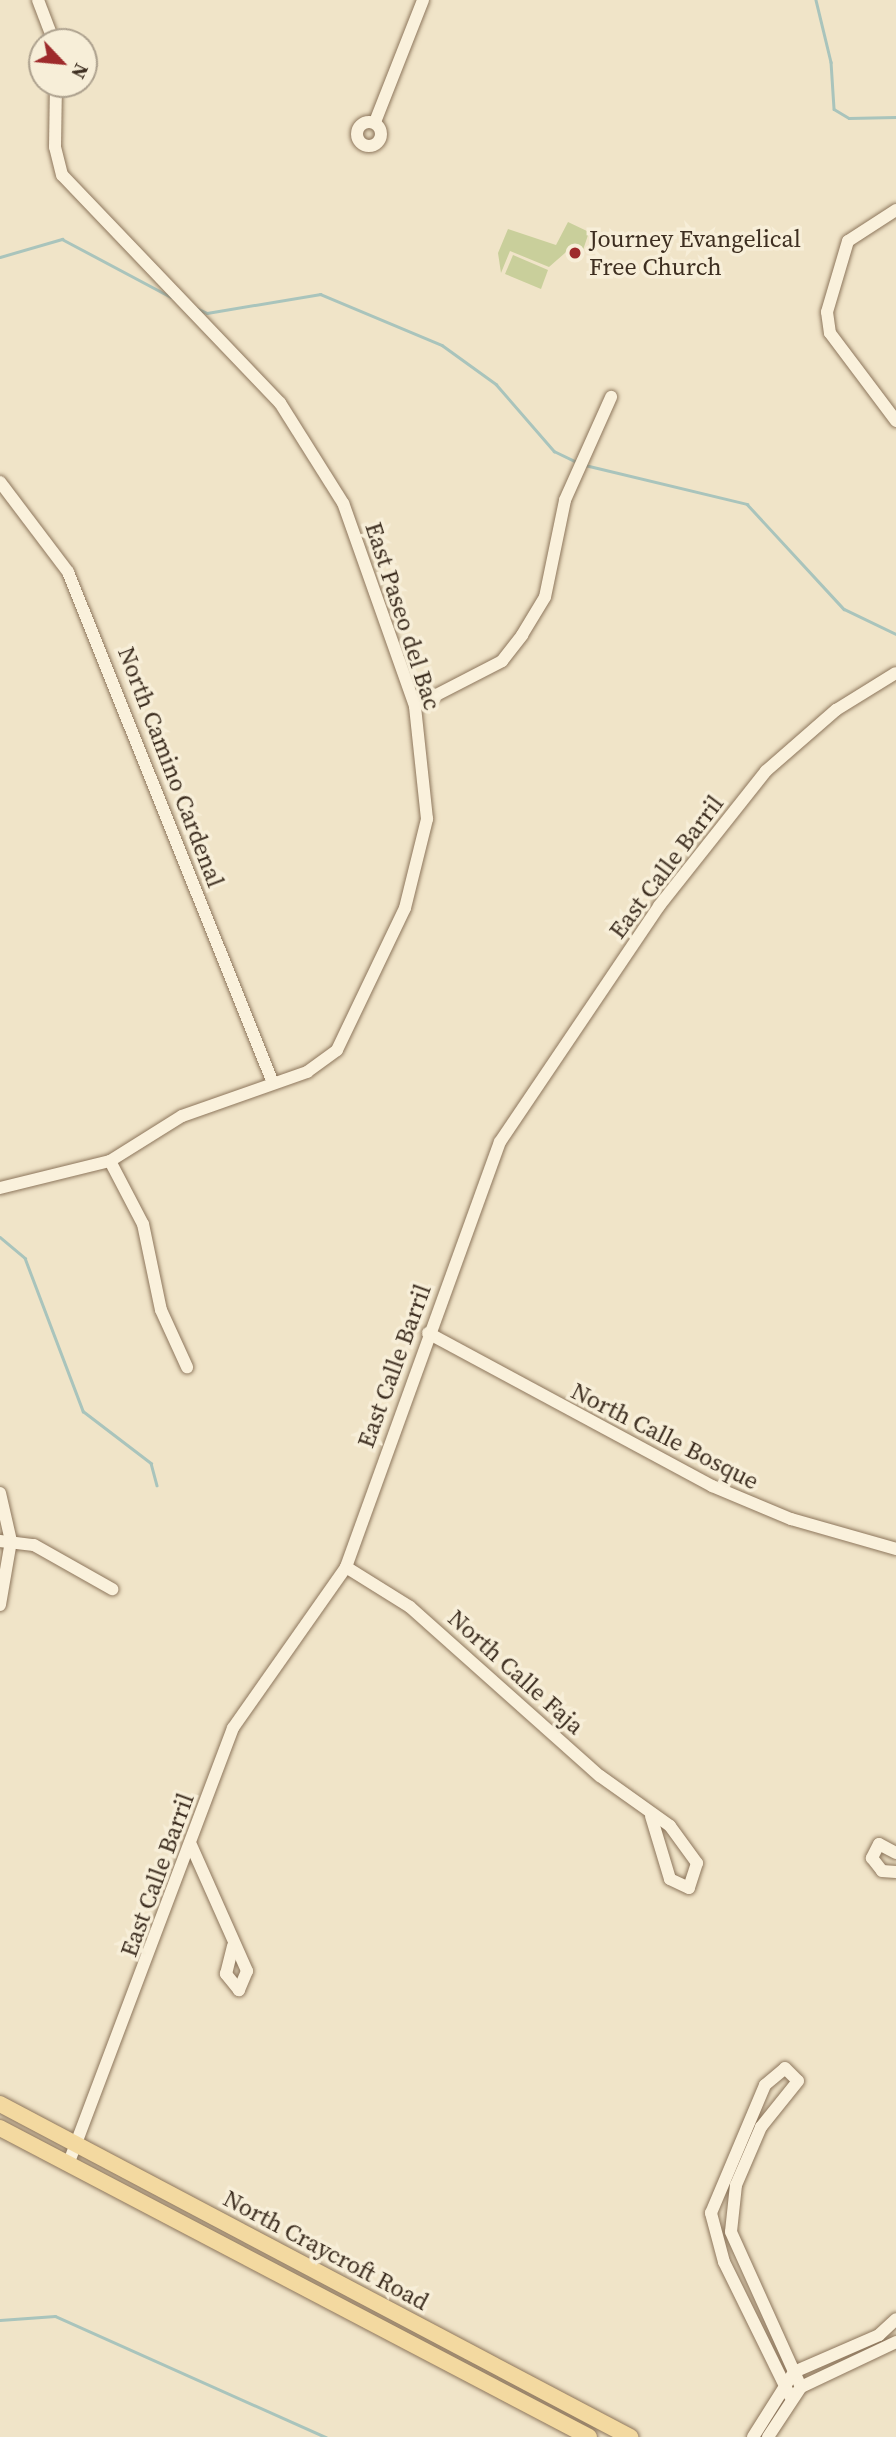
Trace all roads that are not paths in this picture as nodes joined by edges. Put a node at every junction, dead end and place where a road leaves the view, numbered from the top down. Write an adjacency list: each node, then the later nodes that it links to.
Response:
1 (423, 0): 5 (street)
2 (44, 1): 3 (street)
3 (51, 28)
4 (56, 98): 11 (street, East Paseo del Bac)
5 (374, 122)
6 (896, 210): 8 (street)
7 (611, 397): 11 (street)
8 (896, 421)
9 (0, 482): 12 (street, North Camino Cardenal)
10 (896, 673): 15 (street, East Calle Barril)
11 (415, 706): 12 (street, East Paseo del Bac)
12 (273, 1083): 13 (street, East Paseo del Bac)
13 (110, 1161): 14 (street, East Paseo del Bac); 16 (street)
14 (0, 1188)
15 (428, 1333): 19 (street, North Calle Bosque); 20 (street, East Calle Barril)
16 (187, 1367)
17 (0, 1493): 18 (street)
18 (5, 1541): 21 (street); 22 (street)
19 (896, 1549)
20 (346, 1567): 23 (street, North Calle Faja); 24 (street, East Calle Barril)
21 (112, 1588)
22 (0, 1605)
23 (651, 1816): 23 (street, North Calle Faja)
24 (191, 1845): 27 (street); 30 (street, East Calle Barril)
25 (896, 1853): 26 (street)
26 (896, 1872)
27 (233, 1946)
28 (0, 2104): 30 (main road, North Craycroft Road)
29 (0, 2128): 31 (main road, North Craycroft Road)
30 (78, 2144): 31 (street, East Calle Barril); 40 (main road, North Craycroft Road)
31 (69, 2162): 39 (main road, North Craycroft Road)
32 (894, 2325): 33 (street)
33 (878, 2335): 34 (street); 36 (street)
34 (892, 2346): 35 (street); 37 (street)
35 (896, 2360)
36 (789, 2376): 36 (street); 37 (street); 38 (street); 41 (street)
37 (801, 2386): 38 (street)
38 (790, 2396): 42 (street)
39 (589, 2437)
40 (630, 2437)
41 (753, 2437)
42 (768, 2437)

